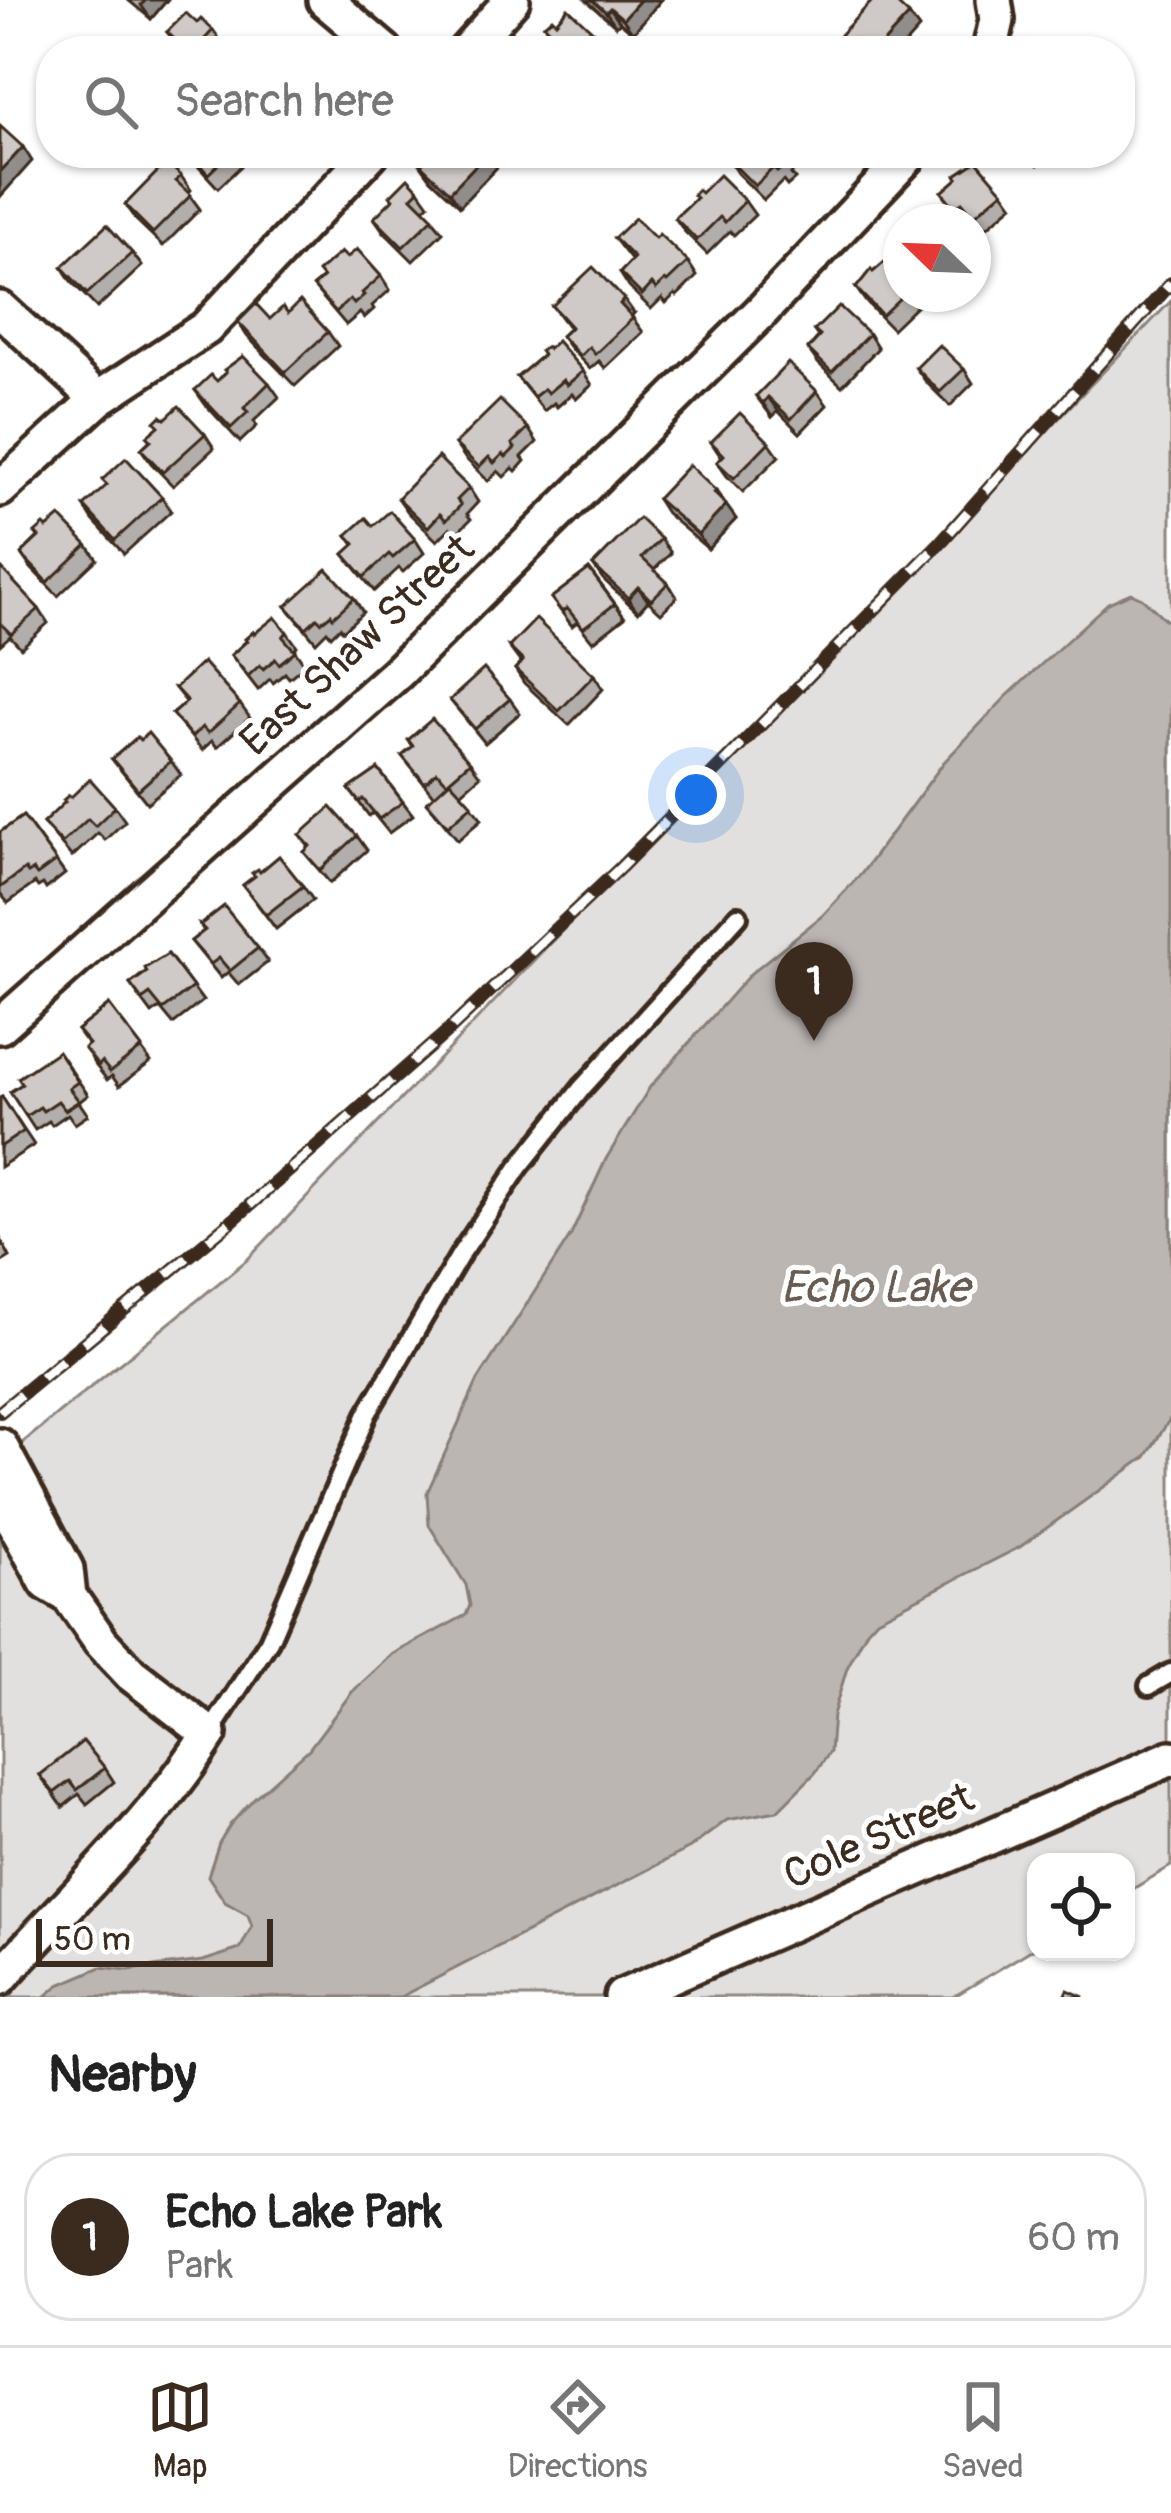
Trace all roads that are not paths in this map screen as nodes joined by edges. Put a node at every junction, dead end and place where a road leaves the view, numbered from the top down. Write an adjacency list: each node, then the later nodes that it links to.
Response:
1 (325, 0): 4 (street)
2 (512, 0): 5 (street)
3 (994, 0): 6 (street)
4 (367, 36)
5 (480, 36)
6 (993, 36)
7 (357, 168): 10 (street)
8 (897, 168): 13 (street, East Shaw Street)
9 (0, 309): 10 (street)
10 (98, 399): 11 (street)
11 (0, 489)
12 (738, 916): 19 (lane)
13 (4, 1012)
14 (0, 1446): 16 (street)
15 (0, 1496): 16 (street)
16 (68, 1596): 19 (street)
17 (1171, 1673): 18 (lane)
18 (1150, 1686)
19 (209, 1734): 21 (street)
20 (1171, 1758): 22 (street, Cole Street)
21 (0, 1978)
22 (622, 1997)

